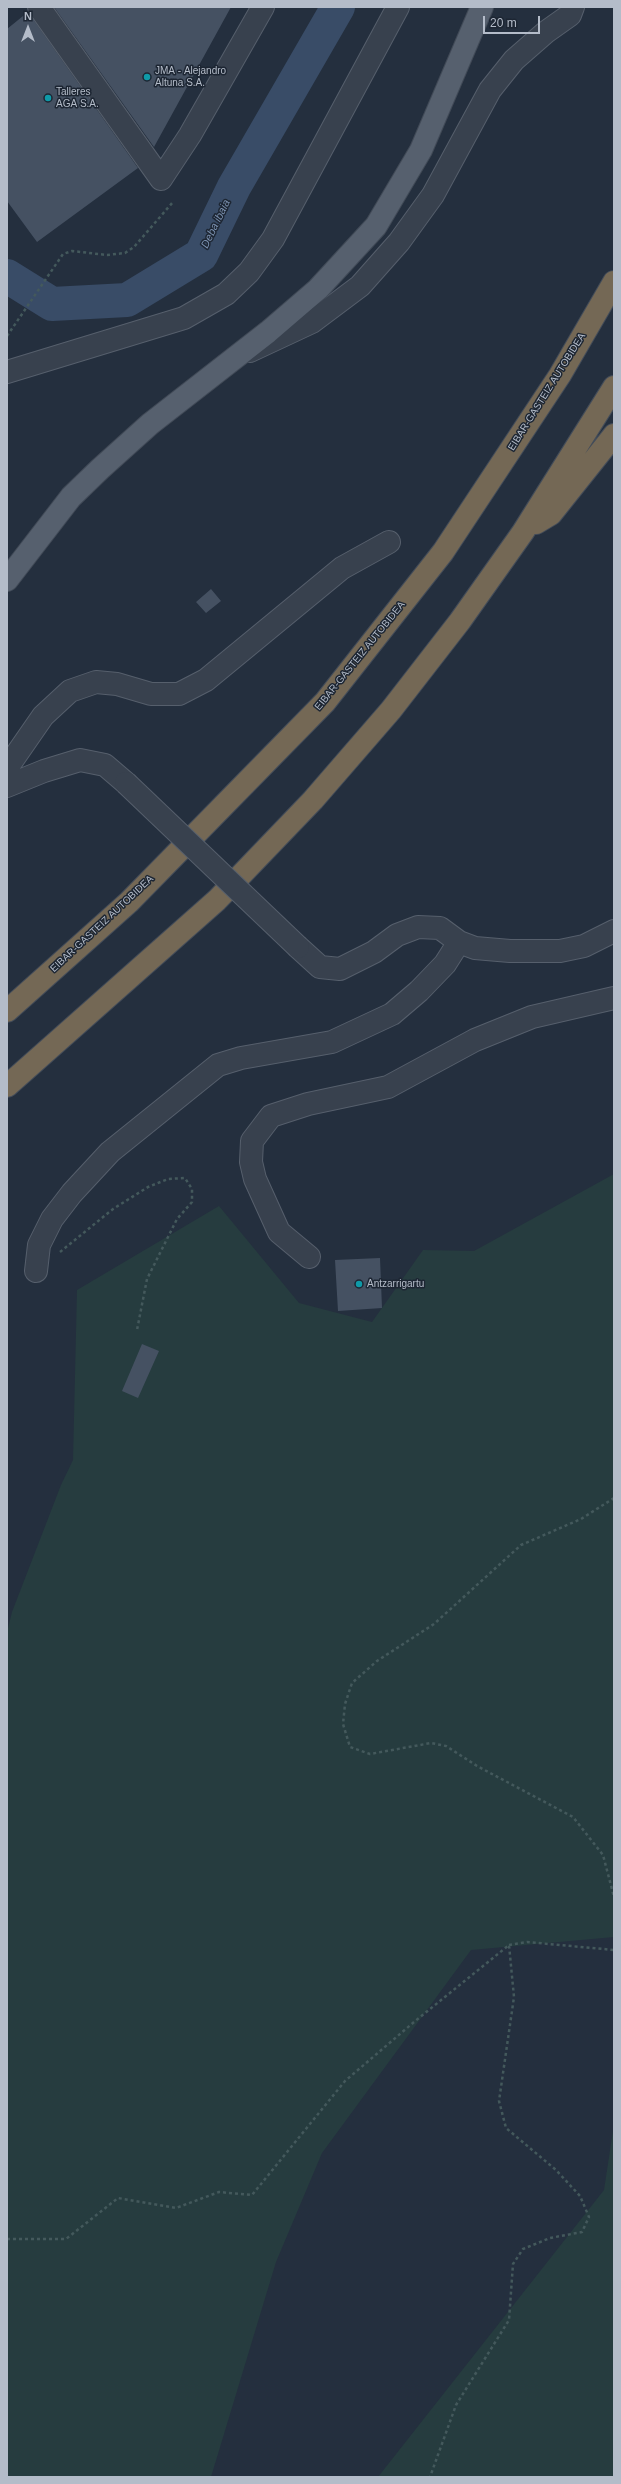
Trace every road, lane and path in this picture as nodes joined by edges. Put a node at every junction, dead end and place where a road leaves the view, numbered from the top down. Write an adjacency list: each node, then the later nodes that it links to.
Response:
1 (39, 7): 2 (street)
2 (263, 7)
3 (398, 7): 10 (street)
4 (482, 7): 9 (main road)
5 (573, 7): 9 (street)
6 (173, 202): 8 (path)
7 (614, 282): 21 (highway, EIBAR-GASTEIZ AUTOBIDEA)
8 (7, 336)
9 (233, 360): 15 (main road)
10 (7, 372)
11 (614, 386): 13 (highway)
12 (614, 435): 13 (highway)
13 (523, 532): 22 (highway)
14 (389, 542): 16 (street)
15 (7, 580)
16 (7, 768)
17 (7, 786): 19 (street, bridge)
18 (614, 931): 19 (street)
19 (459, 942): 24 (street)
20 (614, 998): 23 (street)
21 (7, 1011)
22 (7, 1086)
23 (309, 1257)
24 (36, 1271): 25 (path)
25 (137, 1330)
26 (614, 1498): 27 (path)
27 (614, 1897)
28 (509, 1945): 29 (path); 30 (path); 31 (path)
29 (614, 1950)
30 (7, 2239)
31 (430, 2477)

